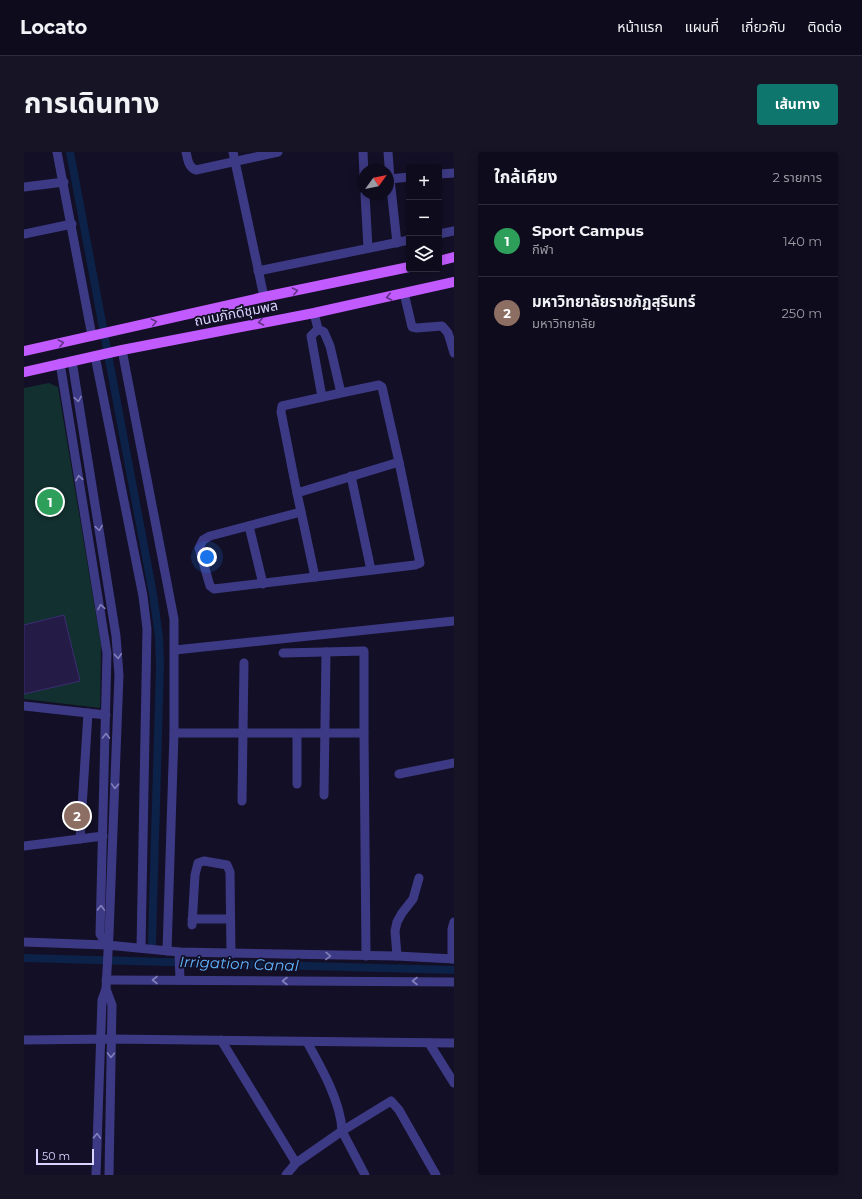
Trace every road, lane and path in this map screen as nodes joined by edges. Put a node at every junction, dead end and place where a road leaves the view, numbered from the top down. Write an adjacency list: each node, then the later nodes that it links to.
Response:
1 (57, 152): 14 (street)
2 (186, 152): 7 (street)
3 (233, 152): 7 (street)
4 (278, 152): 7 (street)
5 (363, 152): 8 (street)
6 (388, 152): 9 (street)
7 (235, 162): 28 (street)
8 (364, 164)
9 (389, 164)
10 (454, 173): 11 (street)
11 (442, 174)
12 (406, 177): 13 (street)
13 (394, 179)
14 (64, 182): 15 (street); 18 (street)
15 (24, 187)
16 (365, 200): 24 (street)
17 (392, 200): 23 (street)
18 (72, 224): 21 (street); 34 (street)
19 (454, 231): 20 (street)
20 (442, 233)
21 (24, 234)
22 (406, 241): 23 (street)
23 (397, 243): 24 (street)
24 (368, 248): 28 (street)
25 (454, 257): 26 (main road)
26 (442, 260)
27 (406, 268): 31 (main road, ถนนภักดีชุมพล, one-way to 27)
28 (258, 271): 31 (street)
29 (454, 282): 30 (main road, ถนนภักดีชุมพล)
30 (404, 293): 32 (main road, ถนนภักดีชุมพล, one-way to 32); 37 (street)
31 (264, 297): 34 (main road, ถนนภักดีชุมพล, one-way to 31)
32 (314, 313): 33 (street); 36 (main road, ถนนภักดีชุมพล, one-way to 36)
33 (318, 329): 42 (street); 43 (street)
34 (95, 335): 35 (main road, ถนนภักดีชุมพล, one-way to 34)
35 (24, 351)
36 (120, 351): 38 (main road, ถนนภักดีชุมพล); 53 (street)
37 (454, 353)
38 (98, 355): 39 (main road, ถนนภักดีชุมพล); 78 (street)
39 (72, 361): 40 (main road, ถนนภักดีชุมพล); 77 (street, one-way to 77)
40 (60, 363): 41 (main road, ถนนภักดีชุมพล); 59 (street, one-way to 40)
41 (24, 372)
42 (341, 393): 43 (street); 44 (street)
43 (322, 397): 46 (street)
44 (399, 462): 45 (street); 49 (street)
45 (352, 476): 46 (street); 49 (street)
46 (297, 492): 47 (street)
47 (301, 512): 48 (street); 50 (street)
48 (249, 526): 51 (street); 51 (street)
49 (371, 570): 50 (street)
50 (315, 578): 51 (street)
51 (263, 584)
52 (454, 621): 53 (street)
53 (175, 650): 60 (street)
54 (326, 652): 55 (street); 61 (street); 64 (street)
55 (283, 653)
56 (244, 663): 62 (street)
57 (24, 706): 58 (street)
58 (88, 713): 59 (street); 71 (street)
59 (106, 715): 70 (street, one-way to 59)
60 (174, 733): 62 (street); 79 (street)
61 (364, 733): 64 (street); 82 (street)
62 (244, 734): 63 (street); 69 (street)
63 (297, 734): 64 (street); 67 (street)
64 (326, 734): 68 (street)
65 (454, 763): 66 (street)
66 (399, 774)
67 (297, 784)
68 (324, 795)
69 (242, 800)
70 (103, 836): 71 (street); 77 (street, one-way to 70)
71 (80, 839): 72 (street)
72 (24, 846)
73 (419, 878): 83 (street)
74 (230, 919): 74 (street); 81 (street)
75 (454, 922): 84 (street)
76 (24, 942): 77 (street)
77 (107, 948): 78 (street); 86 (street)
78 (141, 948): 79 (street)
79 (167, 951): 80 (street)
80 (179, 954): 81 (street); 85 (street)
81 (231, 954): 82 (street, one-way to 82)
82 (366, 956): 83 (street)
83 (397, 956): 84 (street)
84 (453, 959)
85 (179, 977): 86 (street, one-way to 86); 87 (street, one-way to 85)
86 (106, 980): 88 (street); 90 (street)
87 (454, 982)
88 (111, 1039): 90 (street); 91 (street); 99 (street, one-way to 99)
89 (24, 1040): 90 (street)
90 (101, 1040): 98 (street, one-way to 90)
91 (221, 1040): 92 (street); 97 (street)
92 (307, 1042): 93 (street); 96 (street)
93 (429, 1043): 94 (street); 95 (street)
94 (454, 1043)
95 (454, 1083)
96 (342, 1131): 97 (street); 101 (street); 102 (street)
97 (296, 1163): 100 (street)
98 (96, 1175)
99 (109, 1175)
100 (286, 1175)
101 (364, 1175)
102 (436, 1175)

